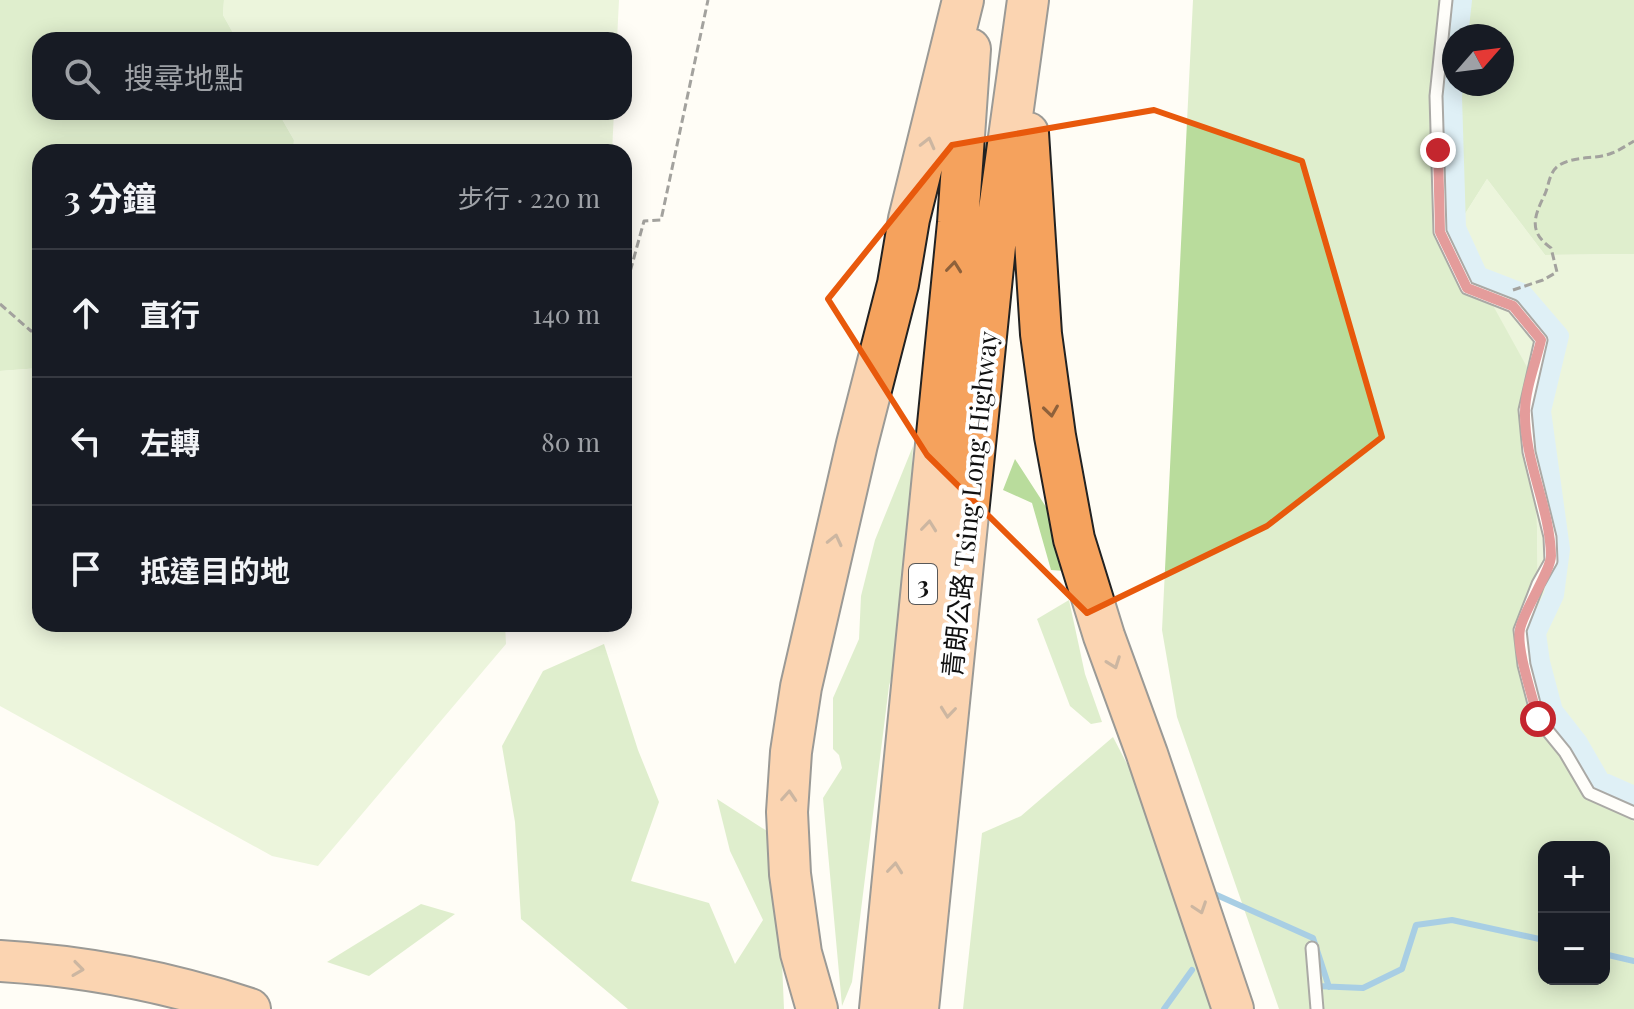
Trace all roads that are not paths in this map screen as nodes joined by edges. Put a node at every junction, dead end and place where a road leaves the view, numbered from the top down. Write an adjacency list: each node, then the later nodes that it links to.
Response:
1 (963, 0): 11 (highway, one-way to 1)
2 (973, 0): 7 (highway, 青朗公路 Tsing Long Highway / 3, one-way to 2)
3 (1028, 0): 5 (highway, 青朗公路 Tsing Long Highway / 3)
4 (1446, 0): 6 (lane)
5 (1023, 41): 7 (highway, 青朗公路 Tsing Long Highway / 3, one-way to 7); 14 (highway, one-way to 14)
6 (1634, 813)
7 (905, 948): 12 (highway, 青朗公路 Tsing Long Highway / 3); 13 (highway, 青朗公路 Tsing Long Highway / 3)
8 (1312, 948): 15 (lane)
9 (0, 961): 10 (highway, one-way to 10)
10 (250, 1009)
11 (817, 1009)
12 (880, 1009)
13 (918, 1009)
14 (1233, 1009)
15 (1317, 1009)

